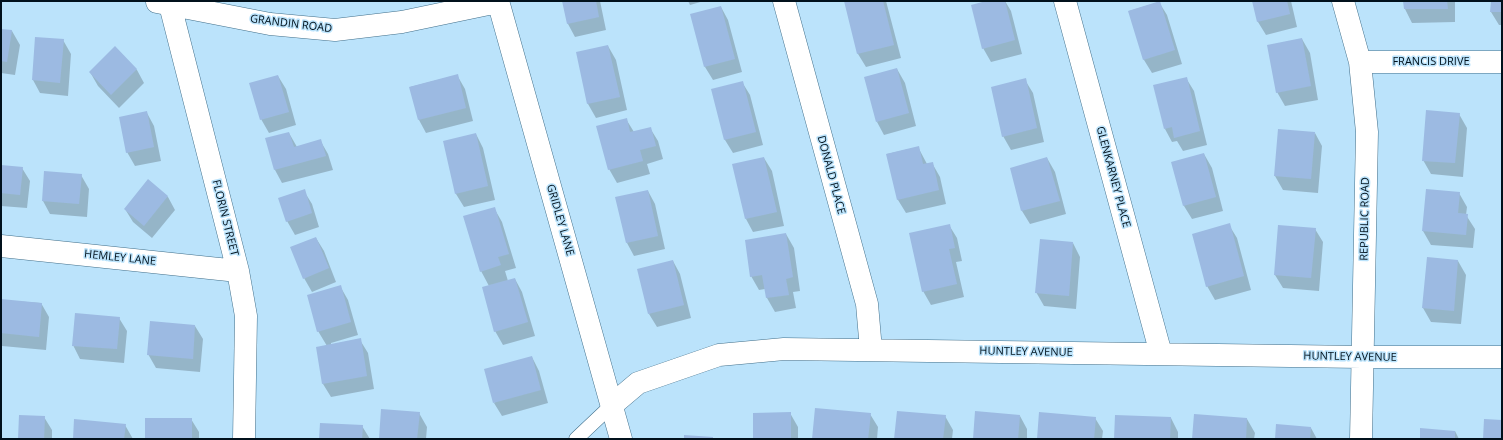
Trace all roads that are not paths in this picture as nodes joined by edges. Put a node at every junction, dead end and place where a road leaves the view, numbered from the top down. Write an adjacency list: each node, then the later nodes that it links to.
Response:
1 (784, 1): 10 (street, DONALD PLACE)
2 (1065, 1): 11 (street, GLENKARNEY PLACE)
3 (1343, 1): 6 (street, REPUBLIC ROAD)
4 (164, 2): 5 (street, GRANDIN ROAD); 9 (street, FLORIN STREET)
5 (498, 2): 14 (street, GRIDLEY LANE)
6 (1360, 62): 7 (street, FRANCIS DRIVE); 12 (street, REPUBLIC ROAD)
7 (1502, 62)
8 (1, 246): 9 (street, HEMLEY LANE)
9 (238, 271): 15 (street, FLORIN STREET)
10 (872, 350): 11 (street, HUNTLEY AVENUE); 14 (street, HUNTLEY AVENUE)
11 (1161, 354): 12 (street, HUNTLEY AVENUE)
12 (1362, 357): 13 (street, HUNTLEY AVENUE); 18 (street, REPUBLIC ROAD)
13 (1502, 358)
14 (612, 404): 16 (lane, HUNTLEY AVENUE); 17 (street, GRIDLEY LANE)
15 (244, 439)
16 (576, 439)
17 (621, 439)
18 (1361, 439)

